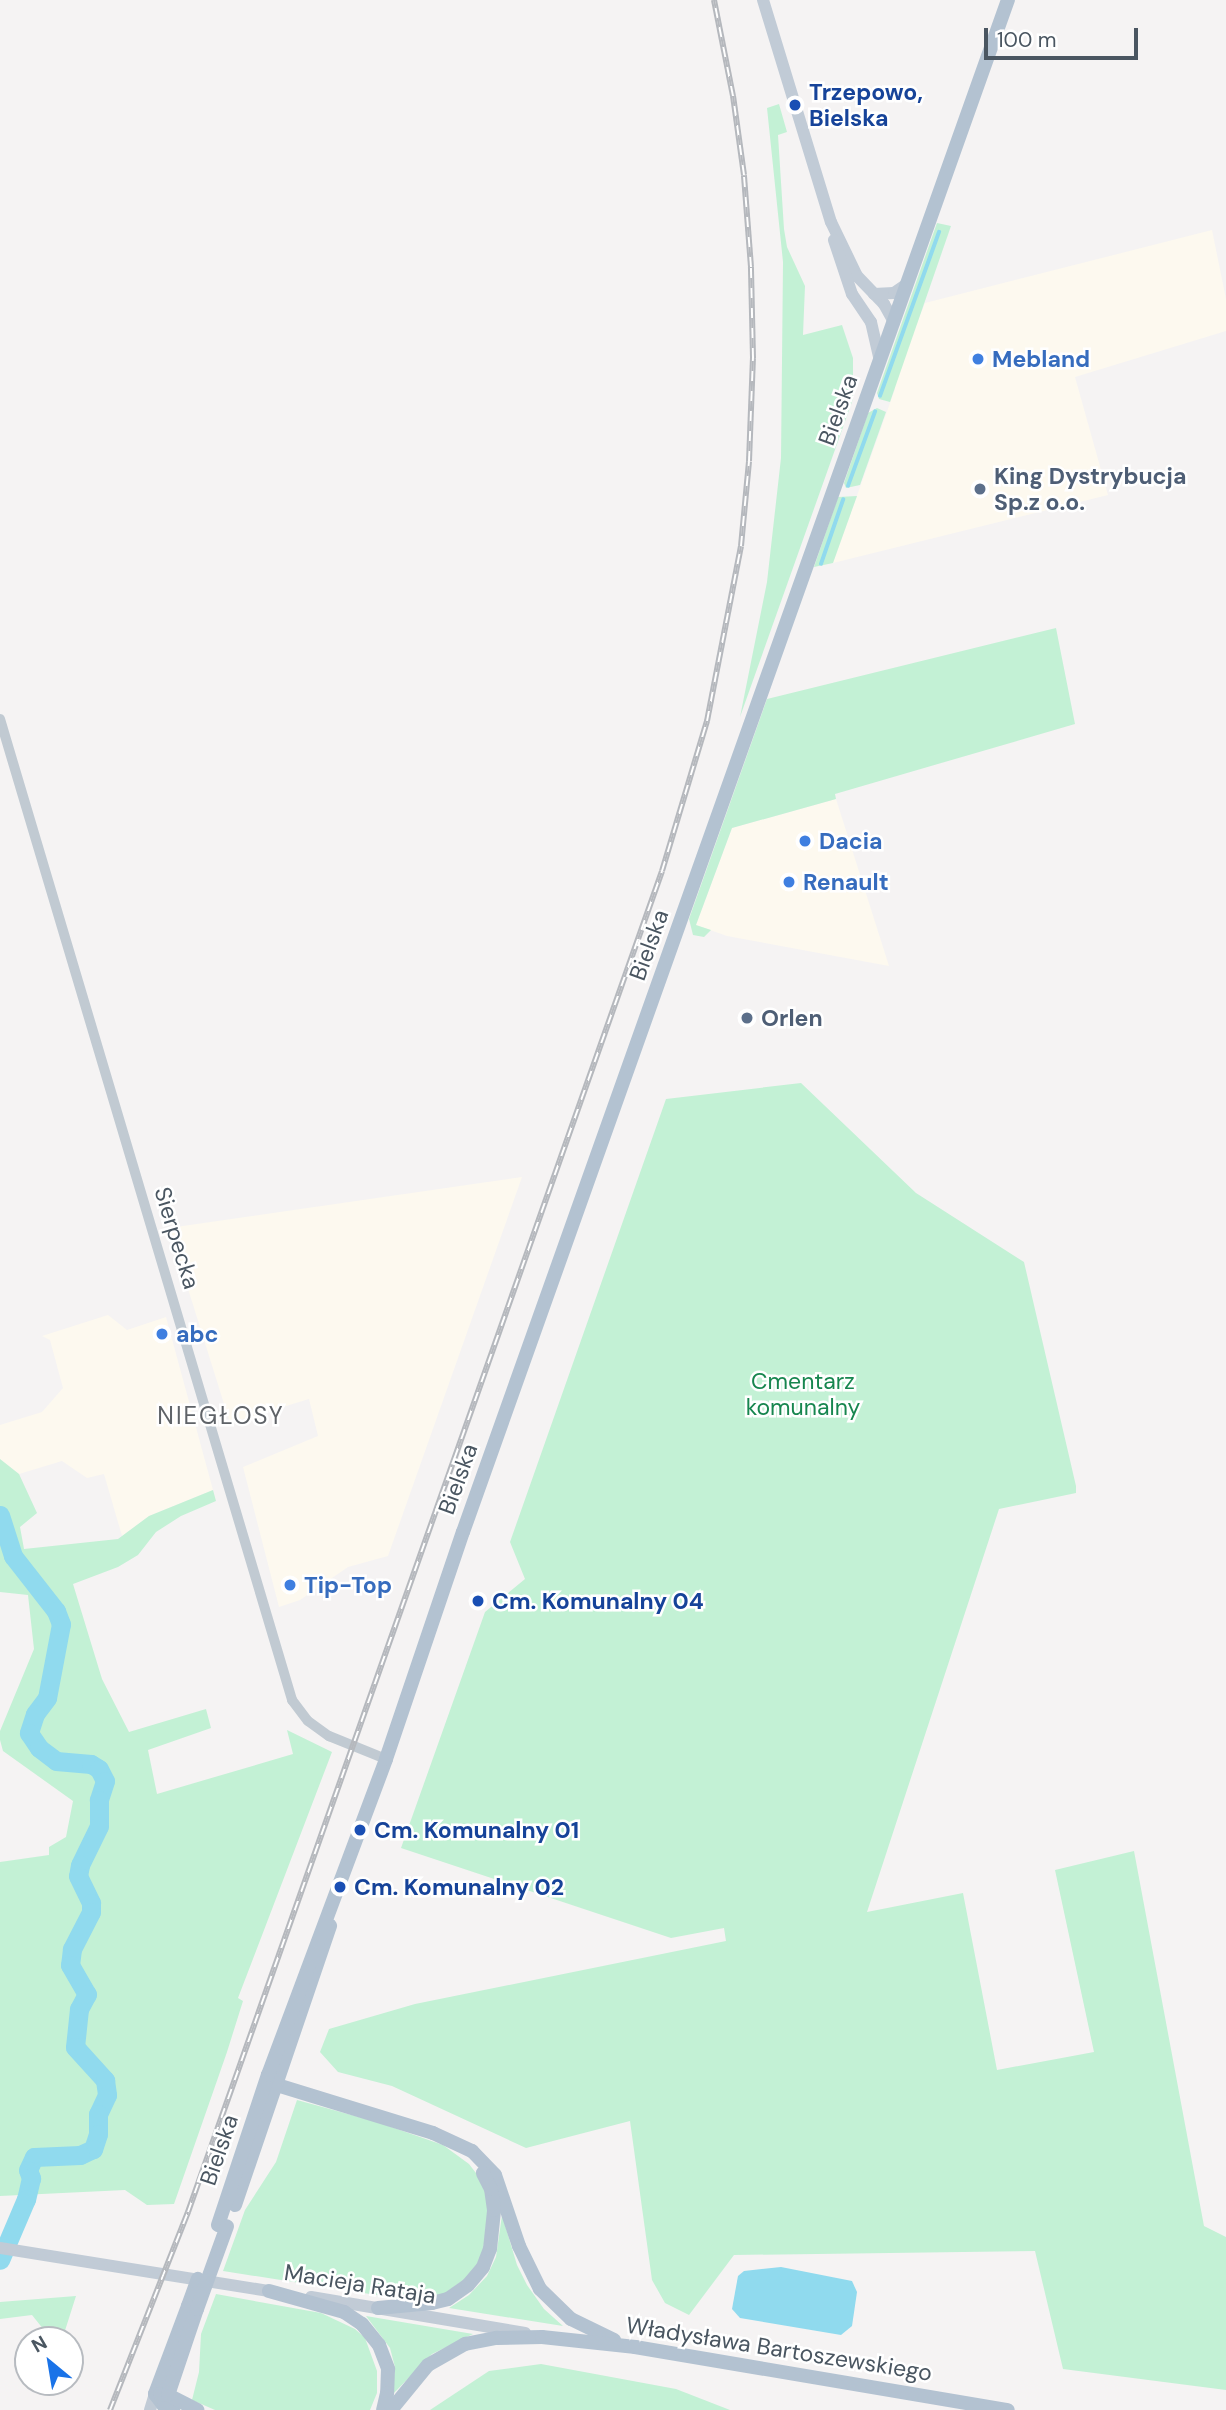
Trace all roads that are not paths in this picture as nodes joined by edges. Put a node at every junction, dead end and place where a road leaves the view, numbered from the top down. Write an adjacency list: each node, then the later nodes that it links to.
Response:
1 (764, 0): 3 (main road)
2 (1008, 0): 4 (main road, Bielska)
3 (831, 222): 5 (main road); 6 (main road)
4 (908, 284): 5 (main road); 7 (main road, Bielska)
5 (874, 294): 7 (main road)
6 (871, 322): 7 (main road); 8 (main road)
7 (893, 325): 8 (main road, Bielska)
8 (880, 361): 10 (main road, Bielska)
9 (0, 719): 10 (street, Sierpecka)
10 (386, 1759): 11 (main road, Bielska)
11 (275, 2079): 12 (main road); 18 (main road, Bielska, bridge)
12 (456, 2144): 15 (main road); 17 (main road)
13 (0, 2248): 14 (main road, Macieja Rataja)
14 (269, 2291): 15 (main road, Macieja Rataja); 20 (main road)
15 (378, 2308): 16 (main road, Macieja Rataja)
16 (542, 2337): 17 (main road, Władysława Bartoszewskiego); 21 (main road, Władysława Bartoszewskiego)
17 (635, 2347): 22 (main road, Władysława Bartoszewskiego)
18 (162, 2404): 19 (main road)
19 (197, 2410)
20 (383, 2410)
21 (391, 2410)
22 (1008, 2410)

